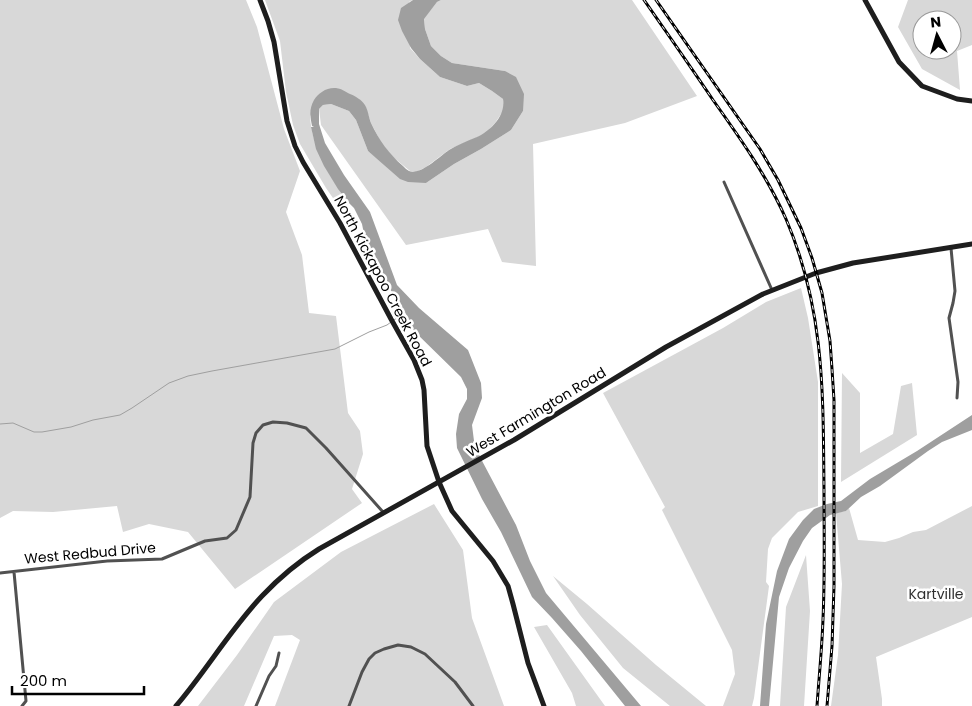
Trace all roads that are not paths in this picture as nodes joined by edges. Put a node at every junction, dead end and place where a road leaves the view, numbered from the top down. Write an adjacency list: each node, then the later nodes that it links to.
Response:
1 (260, 0): 9 (main road, North Kickapoo Creek Road)
2 (865, 0): 3 (main road)
3 (972, 101)
4 (724, 182): 7 (street)
5 (972, 244): 6 (main road, West Farmington Road)
6 (950, 247): 7 (main road, West Farmington Road); 8 (street)
7 (772, 290): 9 (main road, West Farmington Road)
8 (957, 398)
9 (439, 482): 10 (main road, West Farmington Road); 19 (main road, North Kickapoo Creek Road)
10 (384, 513): 11 (street, West Redbud Drive); 15 (main road, West Farmington Road)
11 (14, 572): 12 (street, West Redbud Drive); 14 (street)
12 (0, 573)
13 (279, 653): 16 (street)
14 (23, 706)
15 (176, 706)
16 (256, 706)
17 (349, 706): 18 (street)
18 (473, 706)
19 (544, 706)

